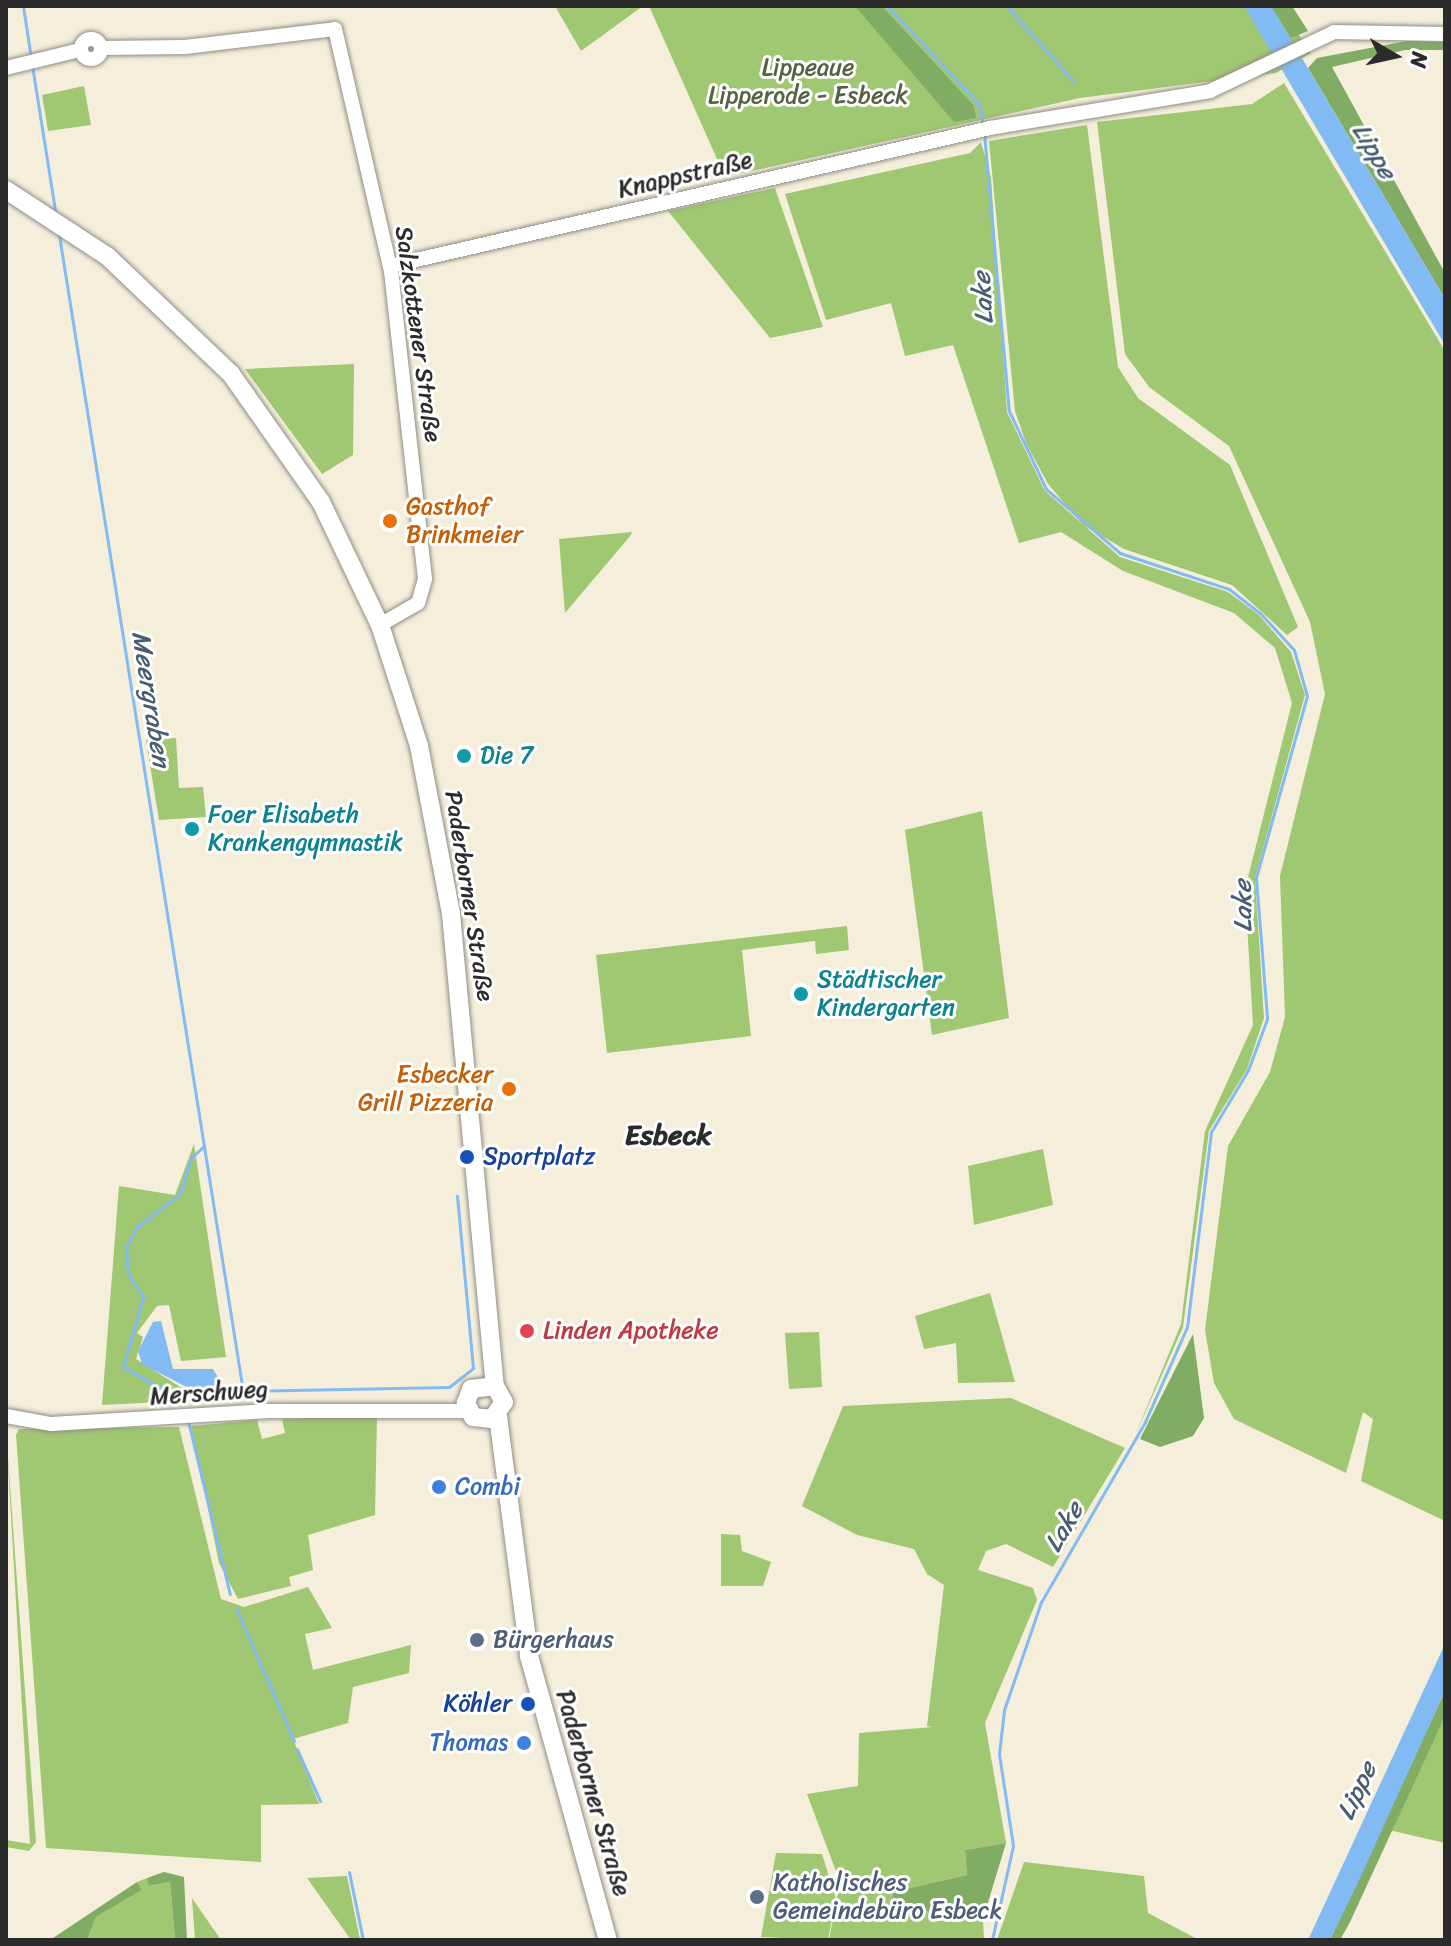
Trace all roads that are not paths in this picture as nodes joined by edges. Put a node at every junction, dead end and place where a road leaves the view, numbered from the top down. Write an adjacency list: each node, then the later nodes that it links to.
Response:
1 (1445, 34): 4 (street, Knappstraße)
2 (6, 68): 4 (street, Salzkottener Straße)
3 (6, 190): 5 (main road, Paderborner Straße)
4 (390, 266): 5 (street, Salzkottener Straße)
5 (380, 625): 6 (main road, Paderborner Straße)
6 (477, 1394): 7 (street, Merschweg); 8 (main road); 8 (main road, Paderborner Straße)
7 (6, 1416)
8 (492, 1418): 9 (main road, Paderborner Straße)
9 (608, 1940)

